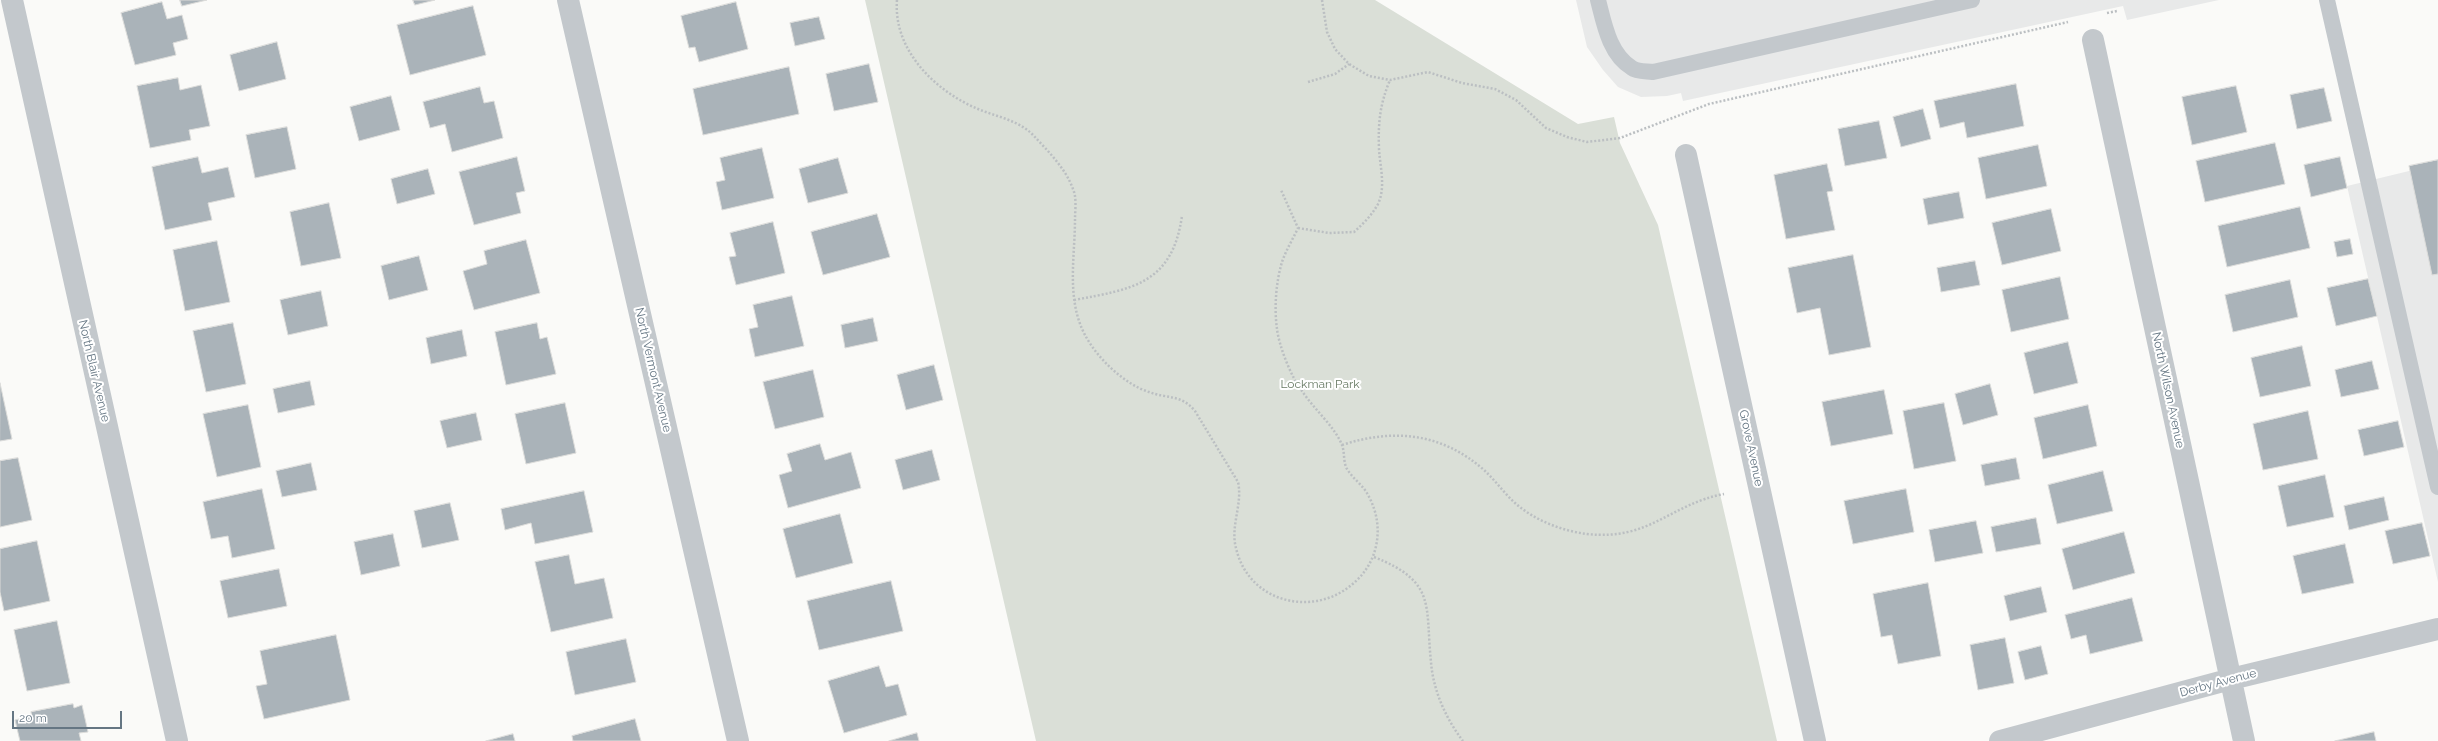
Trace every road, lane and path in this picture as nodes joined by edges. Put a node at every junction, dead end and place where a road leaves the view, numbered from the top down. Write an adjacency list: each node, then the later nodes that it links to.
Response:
1 (12, 0): 22 (street, North Blair Avenue)
2 (568, 0): 23 (street, North Vermont Avenue)
3 (897, 0): 15 (path)
4 (1598, 0): 5 (lane)
5 (1972, 0)
6 (2327, 0): 17 (lane)
7 (2092, 40): 21 (street, North Wilson Avenue)
8 (1349, 64): 10 (path)
9 (1390, 80): 14 (path)
10 (1308, 82)
11 (1686, 155): 25 (street, Grove Avenue)
12 (1281, 190): 14 (path)
13 (1182, 216): 15 (path)
14 (1298, 228): 16 (path)
15 (1074, 300): 19 (path)
16 (1342, 445): 18 (path); 19 (path)
17 (2438, 487)
18 (1724, 494)
19 (1374, 557): 24 (path)
20 (2438, 629): 21 (street, Derby Avenue)
21 (2231, 680): 26 (street, Derby Avenue); 27 (street, North Wilson Avenue)
22 (177, 741)
23 (738, 741)
24 (1463, 741)
25 (1815, 741)
26 (2000, 741)
27 (2244, 741)

